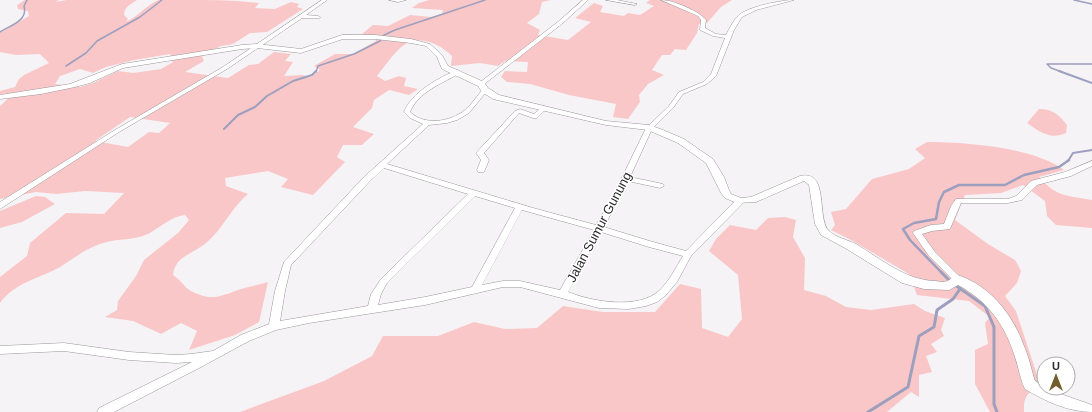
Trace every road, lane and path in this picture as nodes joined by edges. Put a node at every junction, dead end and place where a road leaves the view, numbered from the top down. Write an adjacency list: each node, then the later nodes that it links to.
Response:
1 (325, 0): 10 (street)
2 (391, 0): 3 (street)
3 (404, 0)
4 (586, 0): 15 (street)
5 (609, 0): 8 (street)
6 (663, 0): 12 (street)
7 (792, 0): 12 (street, Jalan Sumur Gunung)
8 (626, 1): 9 (street)
9 (635, 4)
10 (301, 16): 11 (street); 13 (street)
11 (318, 18)
12 (729, 37): 19 (street, Jalan Sumur Gunung)
13 (257, 46): 14 (street); 16 (street); 27 (street)
14 (458, 72): 15 (street); 18 (street)
15 (483, 87): 17 (street); 18 (street)
16 (0, 97)
17 (544, 108): 19 (street); 22 (street)
18 (427, 123): 21 (street)
19 (649, 128): 23 (street, Jalan Sumur Gunung); 26 (street)
20 (1092, 163): 31 (street)
21 (383, 165): 25 (street); 35 (street)
22 (481, 170)
23 (626, 178): 24 (street); 29 (street, Jalan Sumur Gunung)
24 (660, 186)
25 (474, 193): 28 (street); 34 (street)
26 (740, 201): 30 (street); 31 (street)
27 (0, 206)
28 (520, 207): 29 (street); 32 (street)
29 (600, 229): 30 (street); 33 (street, Jalan Sumur Gunung)
30 (688, 254): 33 (street)
31 (954, 283): 40 (street)
32 (474, 290): 33 (street, Jalan Sumur Gunung); 34 (street, Jalan Sumur Gunung)
33 (562, 294)
34 (372, 308): 35 (street, Jalan Sumur Gunung)
35 (274, 326): 37 (street, Jalan Sumur Gunung)
36 (0, 350): 38 (street, Jalan Sumur Gunung)
37 (214, 355): 38 (street, Jalan Sumur Gunung); 39 (street, Jalan Sumur Gunung)
38 (176, 359): 39 (street)
39 (176, 376): 41 (street, Jalan Sumur Gunung)
40 (1092, 411)
41 (103, 412)

